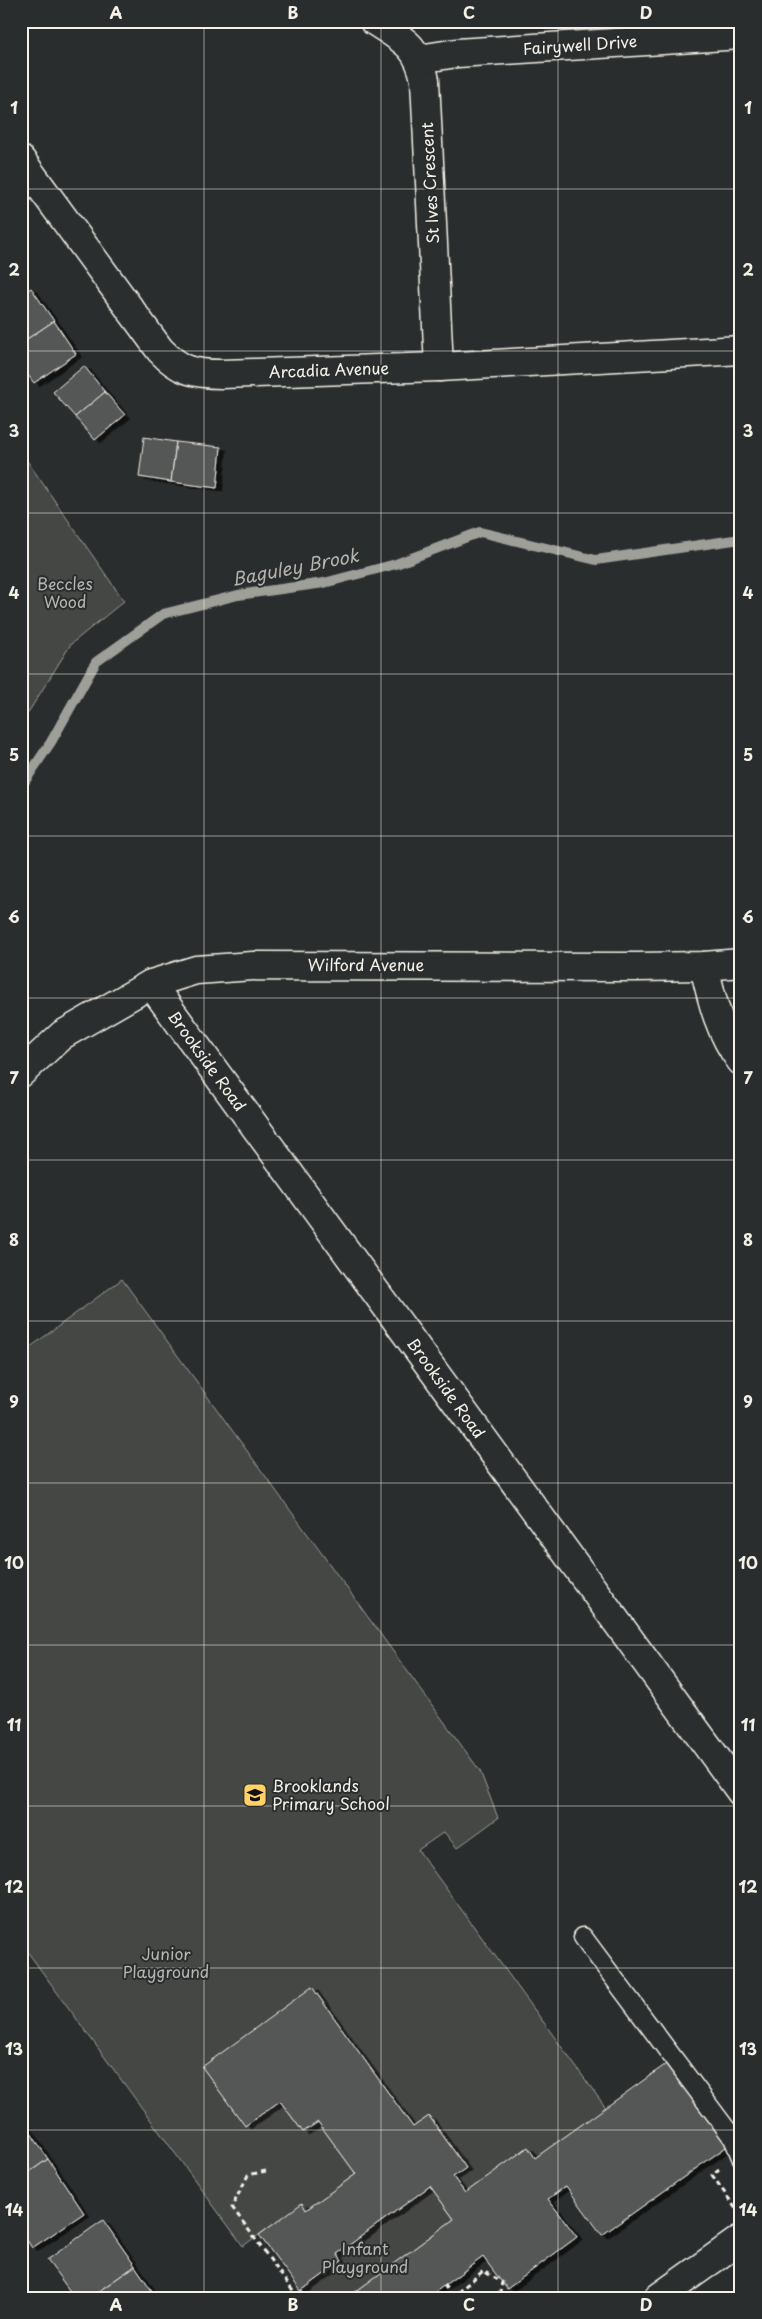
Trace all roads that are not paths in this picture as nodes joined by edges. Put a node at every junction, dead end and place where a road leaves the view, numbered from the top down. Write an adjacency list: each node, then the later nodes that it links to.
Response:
1 (374, 21): 3 (street, St Ives Crescent)
2 (741, 35): 3 (street, Fairywell Drive)
3 (419, 59): 6 (street, St Ives Crescent)
4 (21, 160): 6 (street, Arcadia Avenue)
5 (741, 350): 6 (street, Arcadia Avenue)
6 (439, 367)
7 (741, 963): 8 (street, Wilford Avenue)
8 (704, 966): 9 (street, Wilford Avenue); 10 (street)
9 (151, 984): 11 (street, Wilford Avenue); 12 (street, Brookside Road)
10 (741, 1061)
11 (21, 1072)
12 (741, 1792)
13 (584, 1937): 14 (lane)
14 (741, 2157)
15 (741, 2239): 16 (street)
16 (658, 2298)

